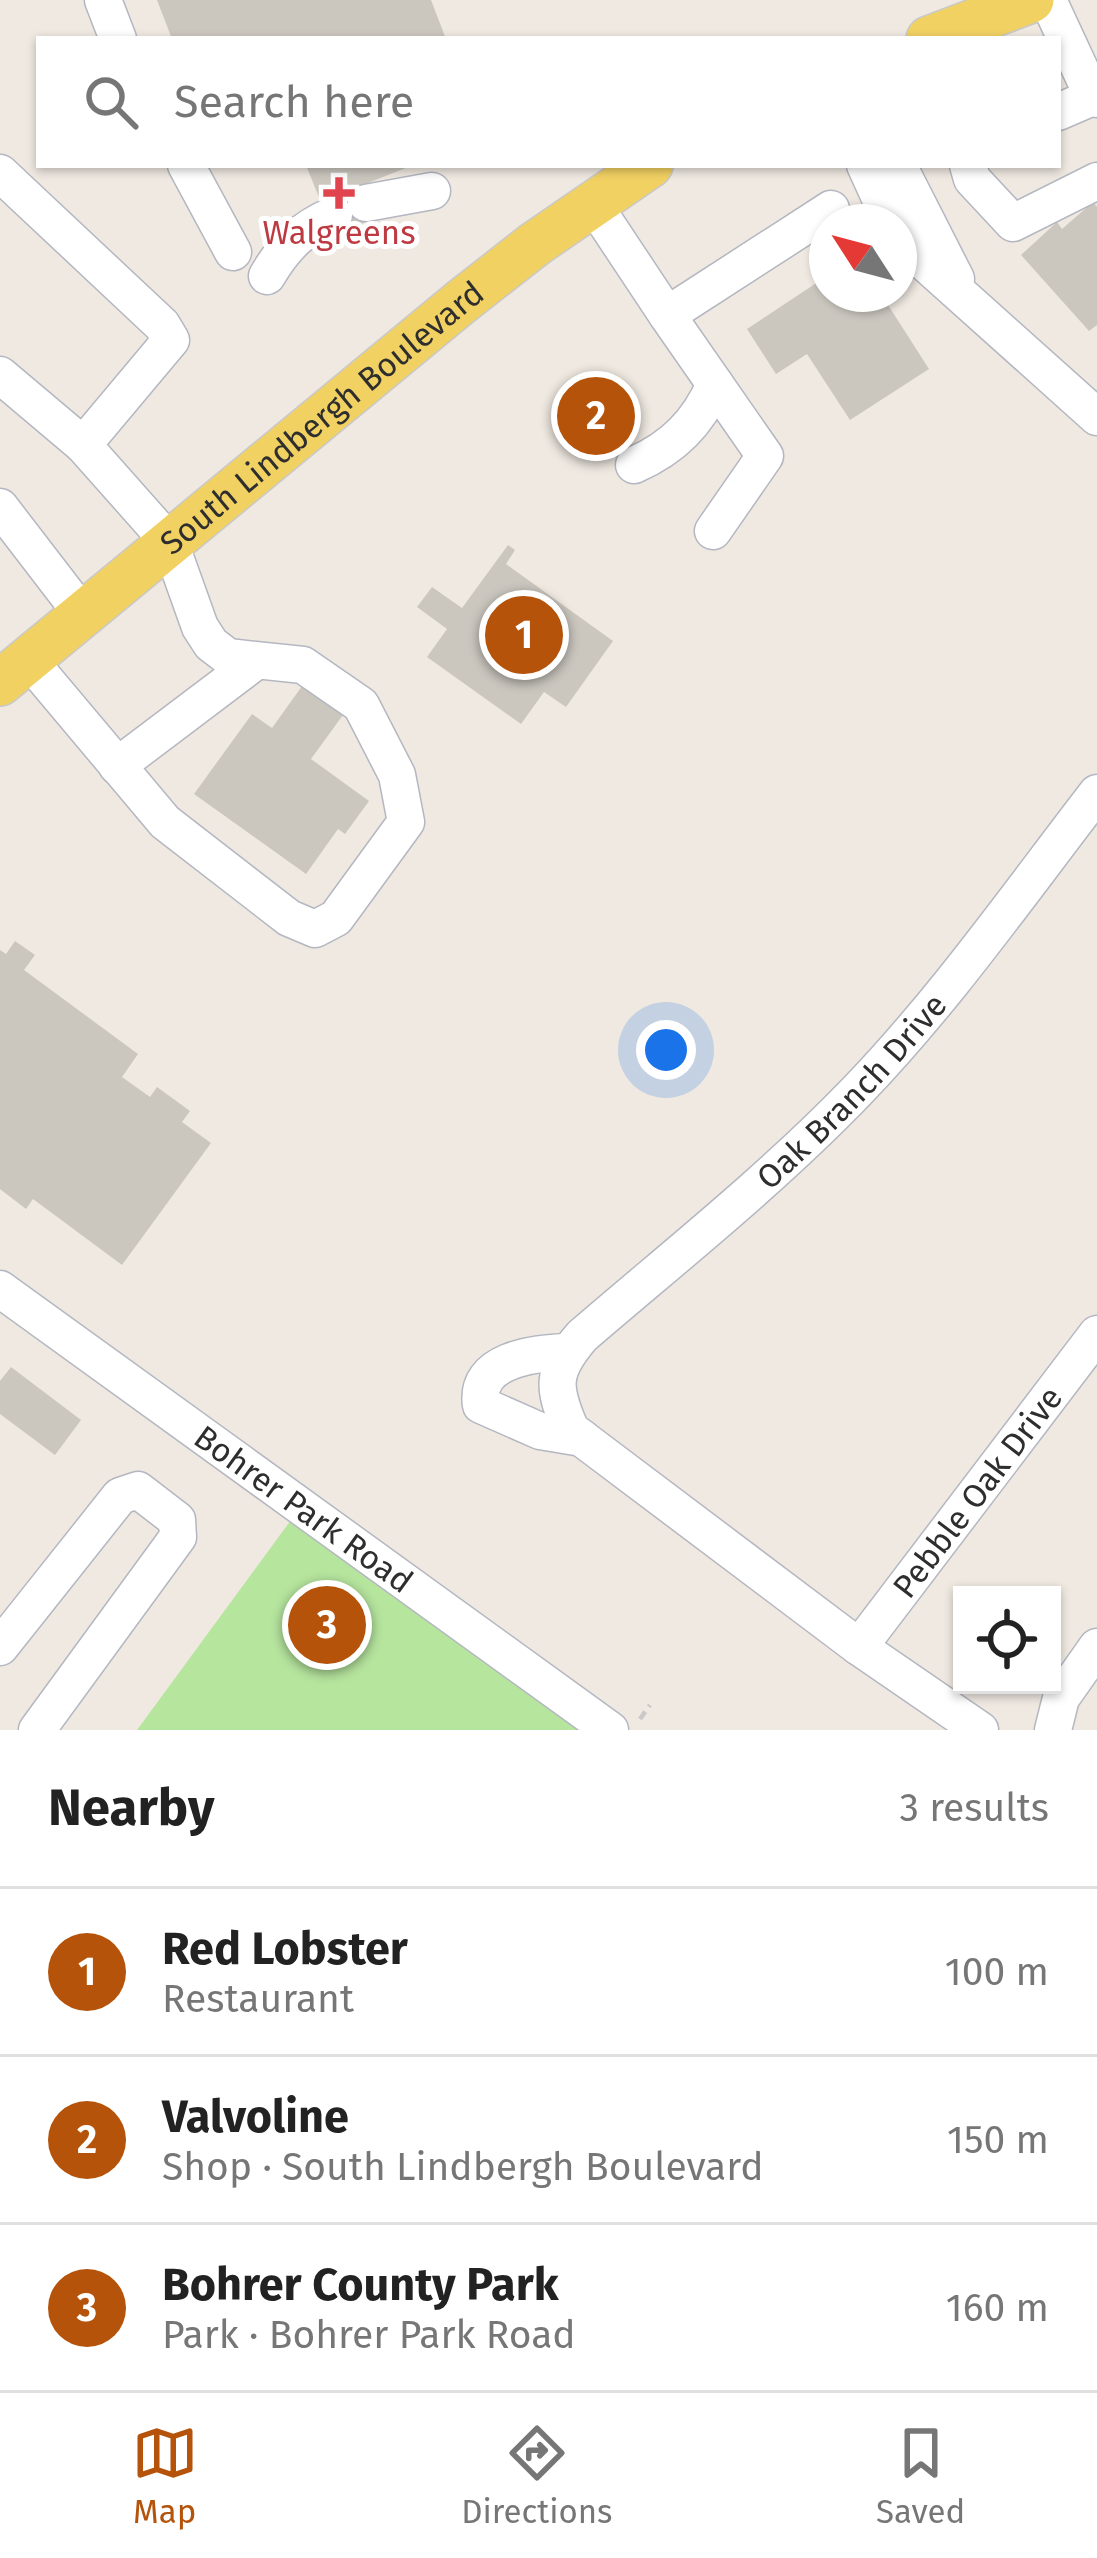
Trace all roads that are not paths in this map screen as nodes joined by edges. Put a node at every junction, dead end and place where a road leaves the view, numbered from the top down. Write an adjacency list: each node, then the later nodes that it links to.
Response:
1 (103, 0): 4 (street)
2 (1031, 0): 5 (main road)
3 (1048, 0): 6 (street)
4 (117, 36)
5 (937, 36)
6 (1095, 98): 7 (street)
7 (1061, 111)
8 (188, 168): 19 (street)
9 (645, 168): 16 (main road, South Lindbergh Boulevard)
10 (866, 168): 17 (street)
11 (900, 168): 22 (street)
12 (969, 168): 14 (street)
13 (0, 172): 27 (street)
14 (1097, 181)
15 (432, 191): 21 (street)
16 (592, 202): 23 (street); 31 (main road, South Lindbergh Boulevard)
17 (883, 204)
18 (809, 223): 23 (street)
19 (233, 252)
20 (917, 252): 22 (street)
21 (267, 276)
22 (966, 298): 26 (street)
23 (667, 315): 25 (street)
24 (0, 375): 27 (street)
25 (715, 385): 28 (street); 30 (street)
26 (1097, 417)
27 (83, 445): 31 (street)
28 (634, 465)
29 (0, 507): 32 (street)
30 (713, 531)
31 (170, 543): 32 (main road, South Lindbergh Boulevard); 33 (street)
32 (83, 615): 34 (main road, South Lindbergh Boulevard)
33 (256, 661): 35 (street); 35 (street)
34 (14, 671): 35 (street)
35 (117, 766)
36 (1097, 793): 39 (street, Oak Branch Drive)
37 (0, 1289): 44 (street, Bohrer Park Road)
38 (1097, 1334): 42 (street, Pebble Oak Drive)
39 (568, 1352): 40 (street); 40 (street)
40 (582, 1438): 42 (street)
41 (0, 1647): 45 (street)
42 (859, 1647): 46 (street)
43 (1097, 1647): 47 (street)
44 (623, 1727)
45 (37, 1730)
46 (980, 1730)
47 (1053, 1730)

